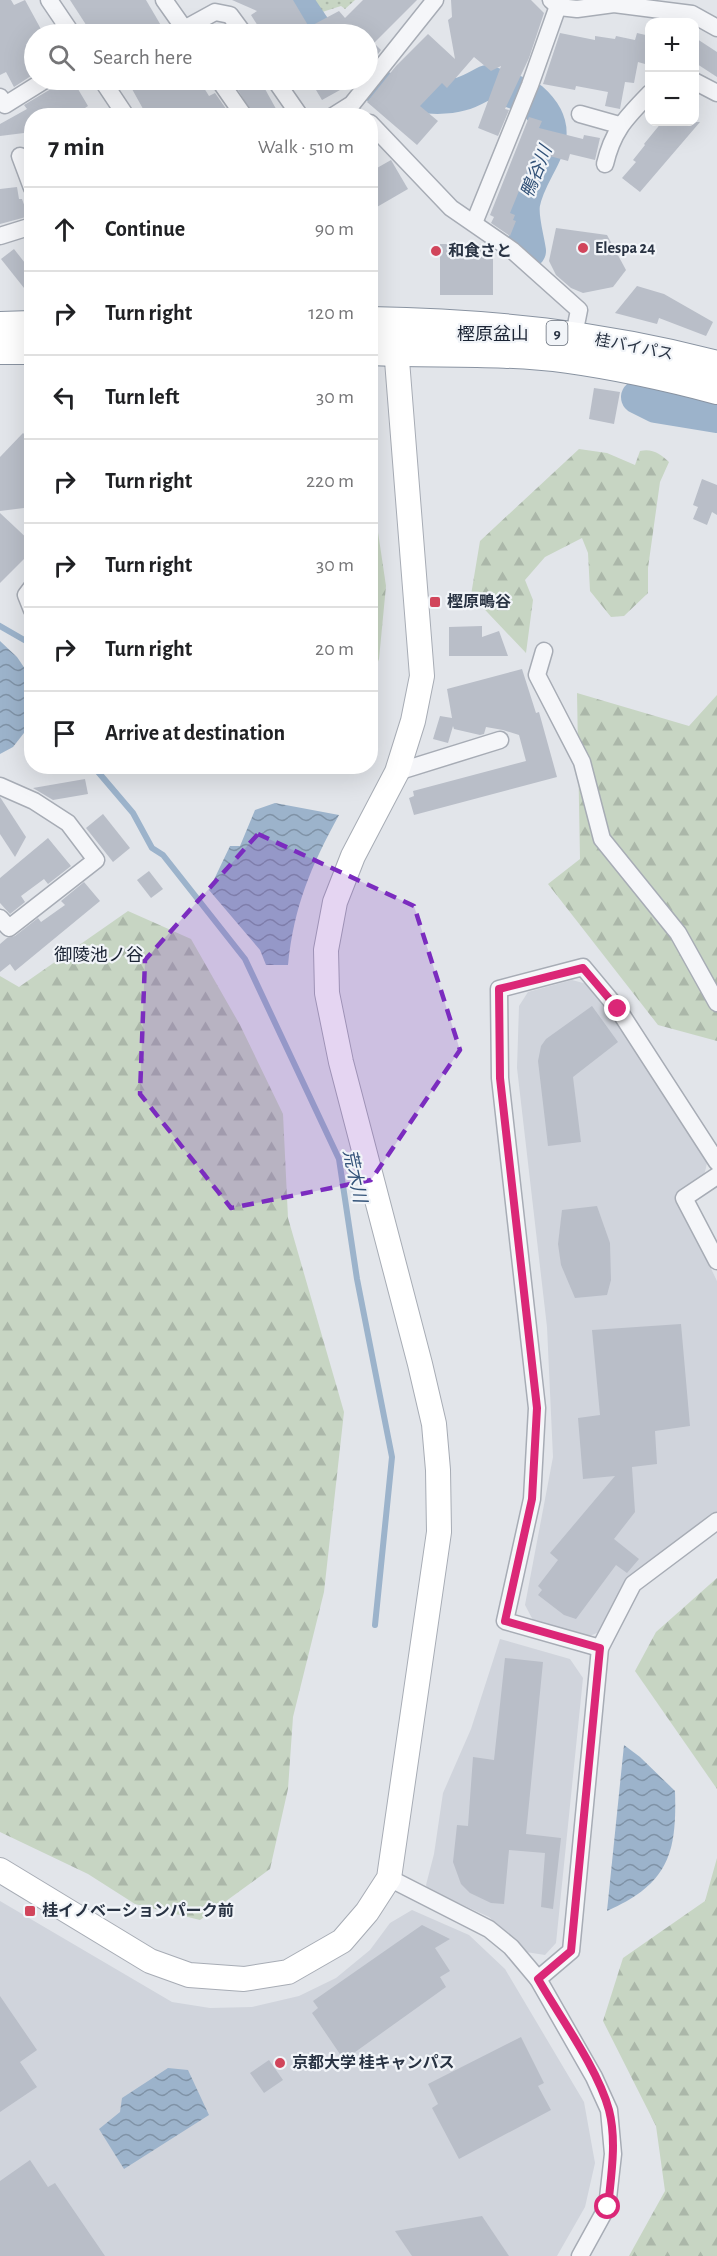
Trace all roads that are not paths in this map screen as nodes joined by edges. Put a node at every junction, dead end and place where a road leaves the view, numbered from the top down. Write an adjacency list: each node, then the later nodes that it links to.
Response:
1 (49, 0): 6 (street)
2 (164, 0): 7 (street)
3 (435, 0): 11 (street)
4 (611, 2): 5 (street); 10 (street)
5 (554, 3): 31 (street)
6 (65, 24)
7 (180, 24)
8 (198, 24): 9 (street)
9 (237, 24)
10 (717, 28)
11 (378, 81)
12 (699, 84): 18 (street)
13 (29, 90): 19 (street)
14 (109, 90): 21 (street)
15 (226, 90): 22 (street)
16 (282, 90): 23 (street)
17 (372, 90): 24 (street)
18 (717, 93)
19 (0, 97)
20 (645, 98): 26 (street)
21 (121, 108)
22 (238, 108)
23 (294, 108)
24 (359, 108)
25 (580, 114): 26 (street)
26 (619, 125): 29 (street)
27 (378, 131): 31 (street)
28 (20, 156): 30 (street)
29 (605, 164)
30 (24, 167)
31 (474, 223): 36 (street)
32 (24, 228): 33 (street)
33 (0, 236)
34 (24, 326): 35 (highway)
35 (0, 327)
36 (574, 335): 37 (highway, 桂バイパス / 9); 40 (highway, 桂バイパス / 9)
37 (383, 336): 41 (highway, 桂バイパス / 9); 44 (street)
38 (24, 348): 39 (highway)
39 (0, 349)
40 (717, 366)
41 (717, 389)
42 (544, 651): 47 (street)
43 (500, 740): 44 (street)
44 (397, 772): 54 (street)
45 (0, 786): 46 (street)
46 (0, 918)
47 (717, 1003)
48 (717, 1162): 52 (street)
49 (717, 1176): 50 (street)
50 (717, 1261)
51 (717, 1521): 52 (street)
52 (600, 1648): 55 (street)
53 (0, 1869): 54 (street)
54 (389, 1878): 55 (street)
55 (538, 1979): 56 (street)
56 (580, 2256)

